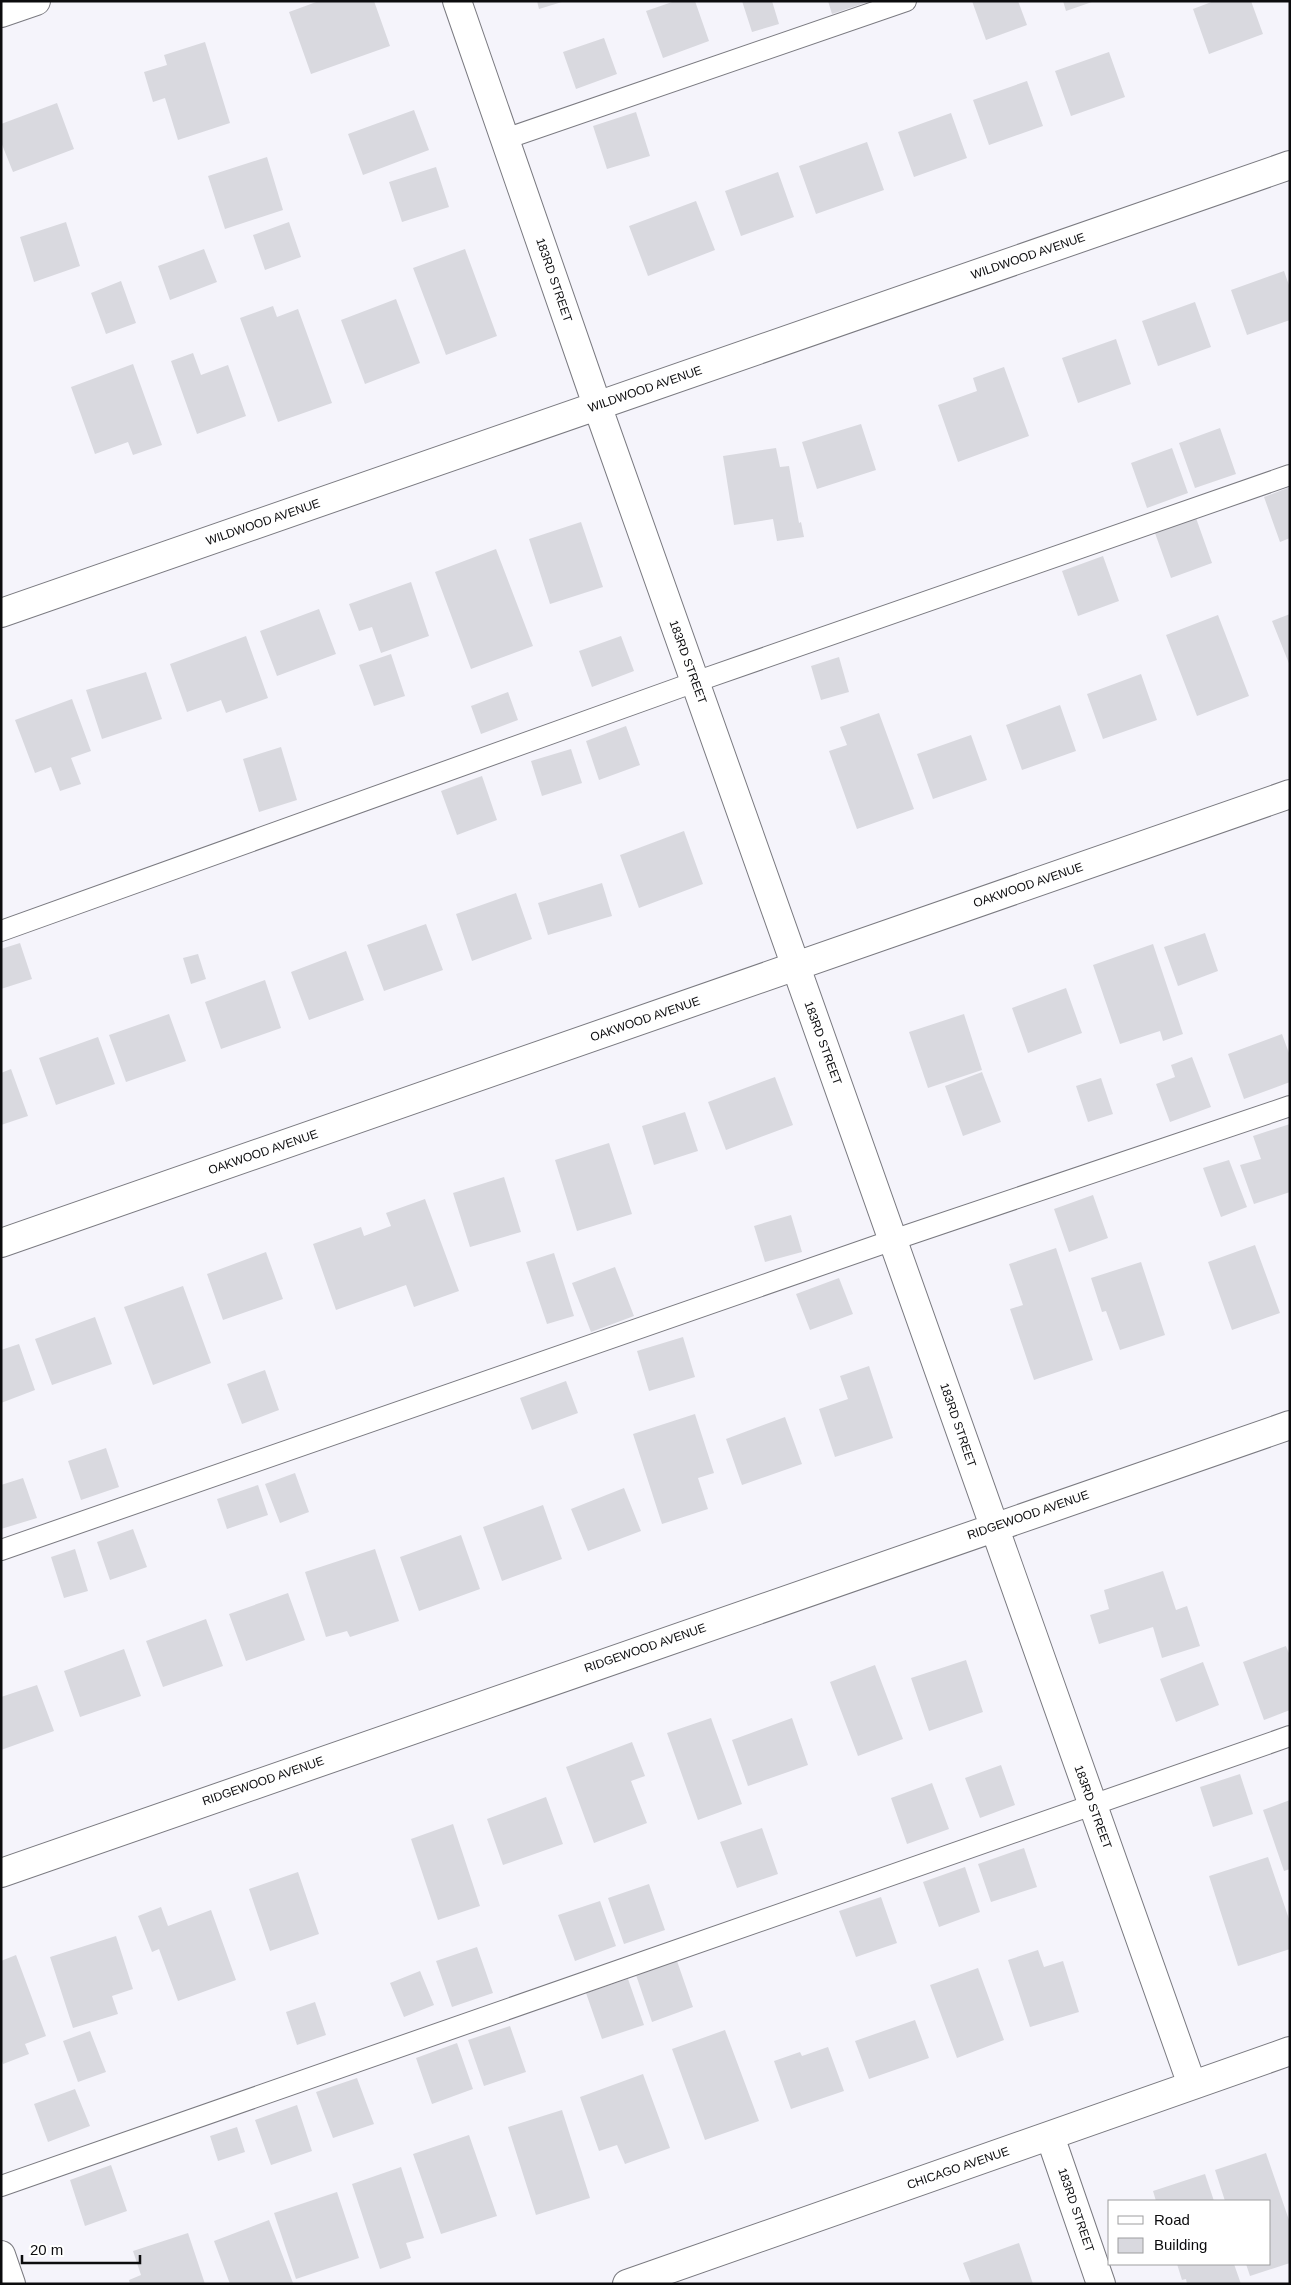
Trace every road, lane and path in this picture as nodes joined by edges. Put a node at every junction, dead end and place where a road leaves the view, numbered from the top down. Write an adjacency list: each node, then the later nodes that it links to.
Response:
1 (36, 1): 4 (street)
2 (457, 1): 5 (street, 183RD STREET)
3 (906, 1): 5 (lane)
4 (1, 13)
5 (505, 139): 7 (street, 183RD STREET)
6 (1290, 165): 7 (street, WILDWOOD AVENUE)
7 (597, 406): 9 (street, WILDWOOD AVENUE); 10 (street, 183RD STREET)
8 (1290, 474): 10 (lane)
9 (1, 613)
10 (695, 682): 12 (lane); 13 (street, 183RD STREET)
11 (1290, 794): 13 (street, OAKWOOD AVENUE)
12 (1, 931)
13 (796, 966): 15 (street, 183RD STREET); 16 (street, OAKWOOD AVENUE)
14 (1290, 1106): 15 (lane)
15 (893, 1240): 18 (street, 183RD STREET); 19 (lane)
16 (1, 1244)
17 (1290, 1424): 18 (street, RIDGEWOOD AVENUE)
18 (993, 1526): 21 (street, 183RD STREET); 22 (street, RIDGEWOOD AVENUE)
19 (1, 1550)
20 (1290, 1736): 21 (lane)
21 (1092, 1805): 24 (street, 183RD STREET); 26 (lane)
22 (1, 1873)
23 (1290, 2051): 24 (street, CHICAGO AVENUE)
24 (1192, 2085): 25 (street, CHICAGO AVENUE)
25 (1050, 2136): 29 (street, CHICAGO AVENUE); 30 (street, 183RD STREET)
26 (1, 2186)
27 (1, 2255): 28 (street)
28 (11, 2284)
29 (627, 2284)
30 (1101, 2284)

